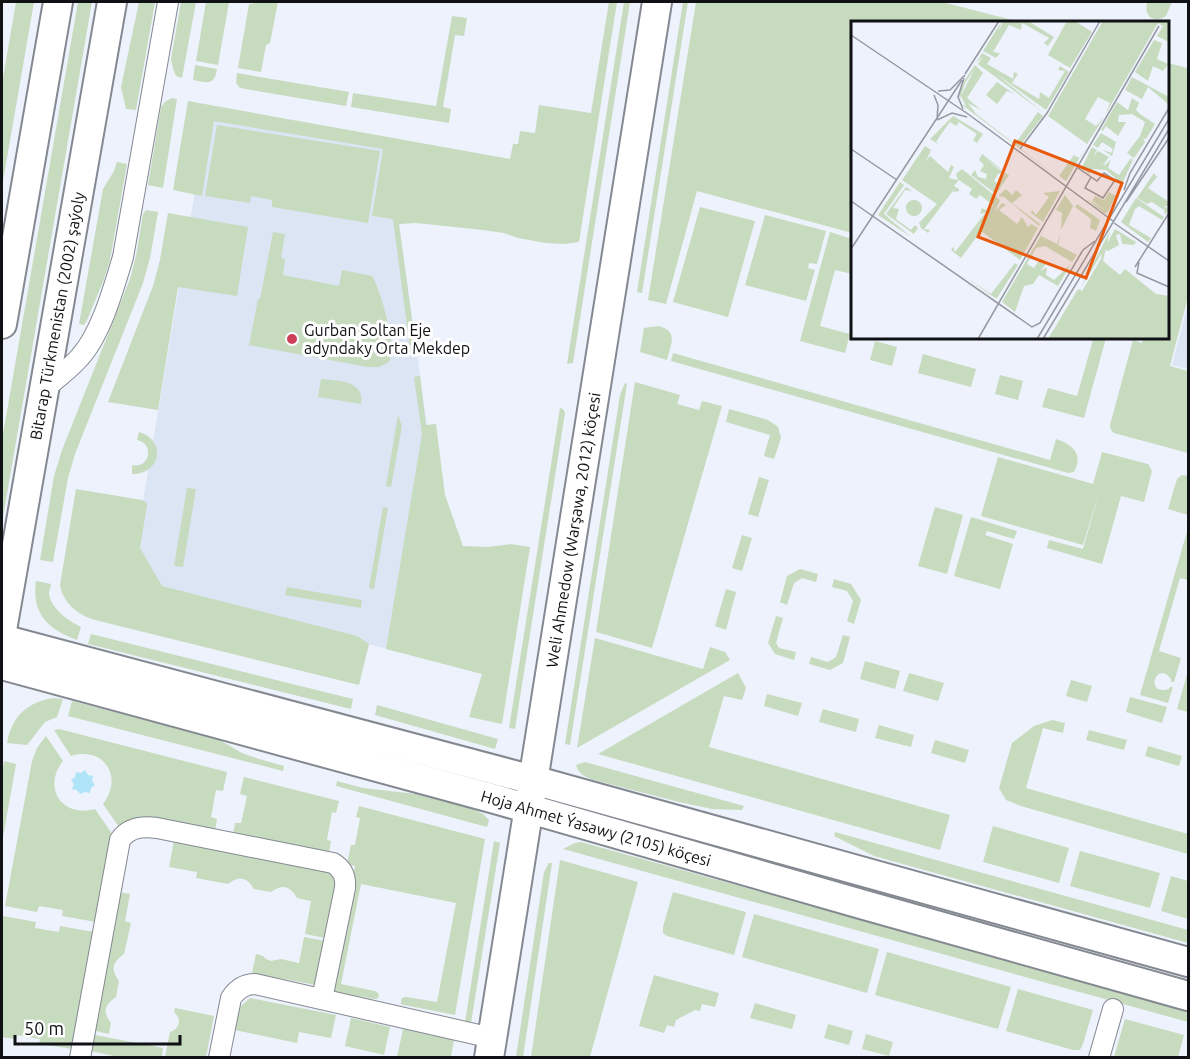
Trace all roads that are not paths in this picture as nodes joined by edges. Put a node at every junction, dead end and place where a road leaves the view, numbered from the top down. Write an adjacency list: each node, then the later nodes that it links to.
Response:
1 (58, 2): 5 (main road)
2 (112, 2): 6 (main road, Bitarap Türkmenistan (2002) şaýoly)
3 (168, 2): 6 (street)
4 (657, 2): 10 (main road, Weli Ahmedow (Warşawa, 2012) köçesi)
5 (2, 324)
6 (45, 389): 7 (main road, Bitarap Türkmenistan (2002) şaýoly)
7 (2, 630)
8 (2, 639): 10 (main road, Hoja Ahmet Ýasawy (2105) köçesi)
9 (2, 665): 11 (main road, Hoja Ahmet Ýasawy (2105) köçesi)
10 (533, 780): 11 (main road, Weli Ahmedow (Warşawa, 2012) köçesi); 12 (main road, Hoja Ahmet Ýasawy (2105) köçesi)
11 (528, 808): 13 (main road, Hoja Ahmet Ýasawy (2105) köçesi); 16 (main road, Weli Ahmedow (Warşawa, 2012) köçesi)
12 (1188, 962)
13 (1188, 996)
14 (322, 999): 16 (street); 17 (street); 18 (street)
15 (1113, 1009): 19 (street)
16 (490, 1048)
17 (80, 1058)
18 (219, 1058)
19 (1099, 1058)

